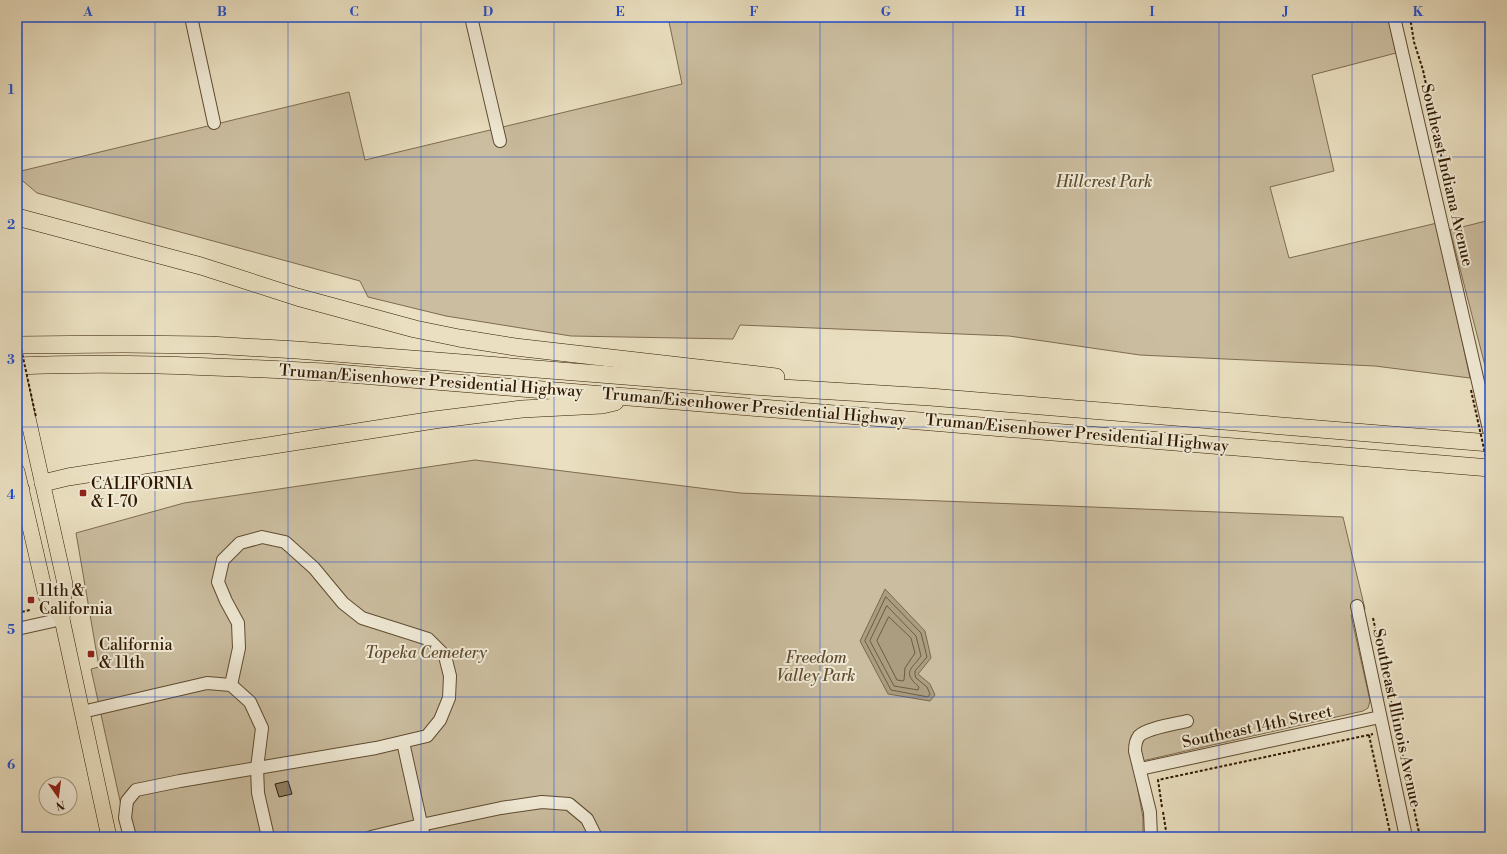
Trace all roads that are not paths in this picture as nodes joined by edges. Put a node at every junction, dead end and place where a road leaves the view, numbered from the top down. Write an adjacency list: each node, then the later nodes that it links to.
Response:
1 (191, 17): 4 (street)
2 (471, 17): 5 (street)
3 (1394, 17): 12 (street, Southeast Indiana Avenue)
4 (214, 123)
5 (500, 141)
6 (17, 217): 11 (highway)
7 (17, 345): 11 (highway, Truman/Eisenhower Presidential Highway)
8 (17, 366): 10 (highway, Truman/Eisenhower Presidential Highway)
9 (17, 369): 16 (main road)
10 (634, 397): 14 (highway, Truman/Eisenhower Presidential Highway); 16 (highway)
11 (930, 397): 13 (highway, Truman/Eisenhower Presidential Highway)
12 (1490, 434)
13 (1490, 443)
14 (1490, 468)
15 (17, 471): 17 (main road)
16 (43, 483): 17 (main road); 19 (main road)
17 (19, 490): 19 (main road)
18 (1357, 606): 23 (street, Southeast Illinois Avenue)
19 (62, 619): 20 (street); 22 (main road)
20 (17, 630)
21 (231, 685): 22 (street); 25 (street); 26 (street)
22 (82, 712): 29 (main road)
23 (1380, 717): 27 (street, Southeast 14th Street); 36 (street, Southeast Illinois Avenue)
24 (1187, 722): 27 (street)
25 (403, 742): 26 (street); 28 (street)
26 (257, 768): 30 (street); 31 (street)
27 (1140, 769): 35 (street)
28 (421, 825): 32 (street); 33 (street); 34 (street)
29 (109, 837)
30 (130, 837)
31 (268, 837)
32 (371, 837)
33 (424, 837)
34 (596, 837)
35 (1151, 837)
36 (1406, 837)

